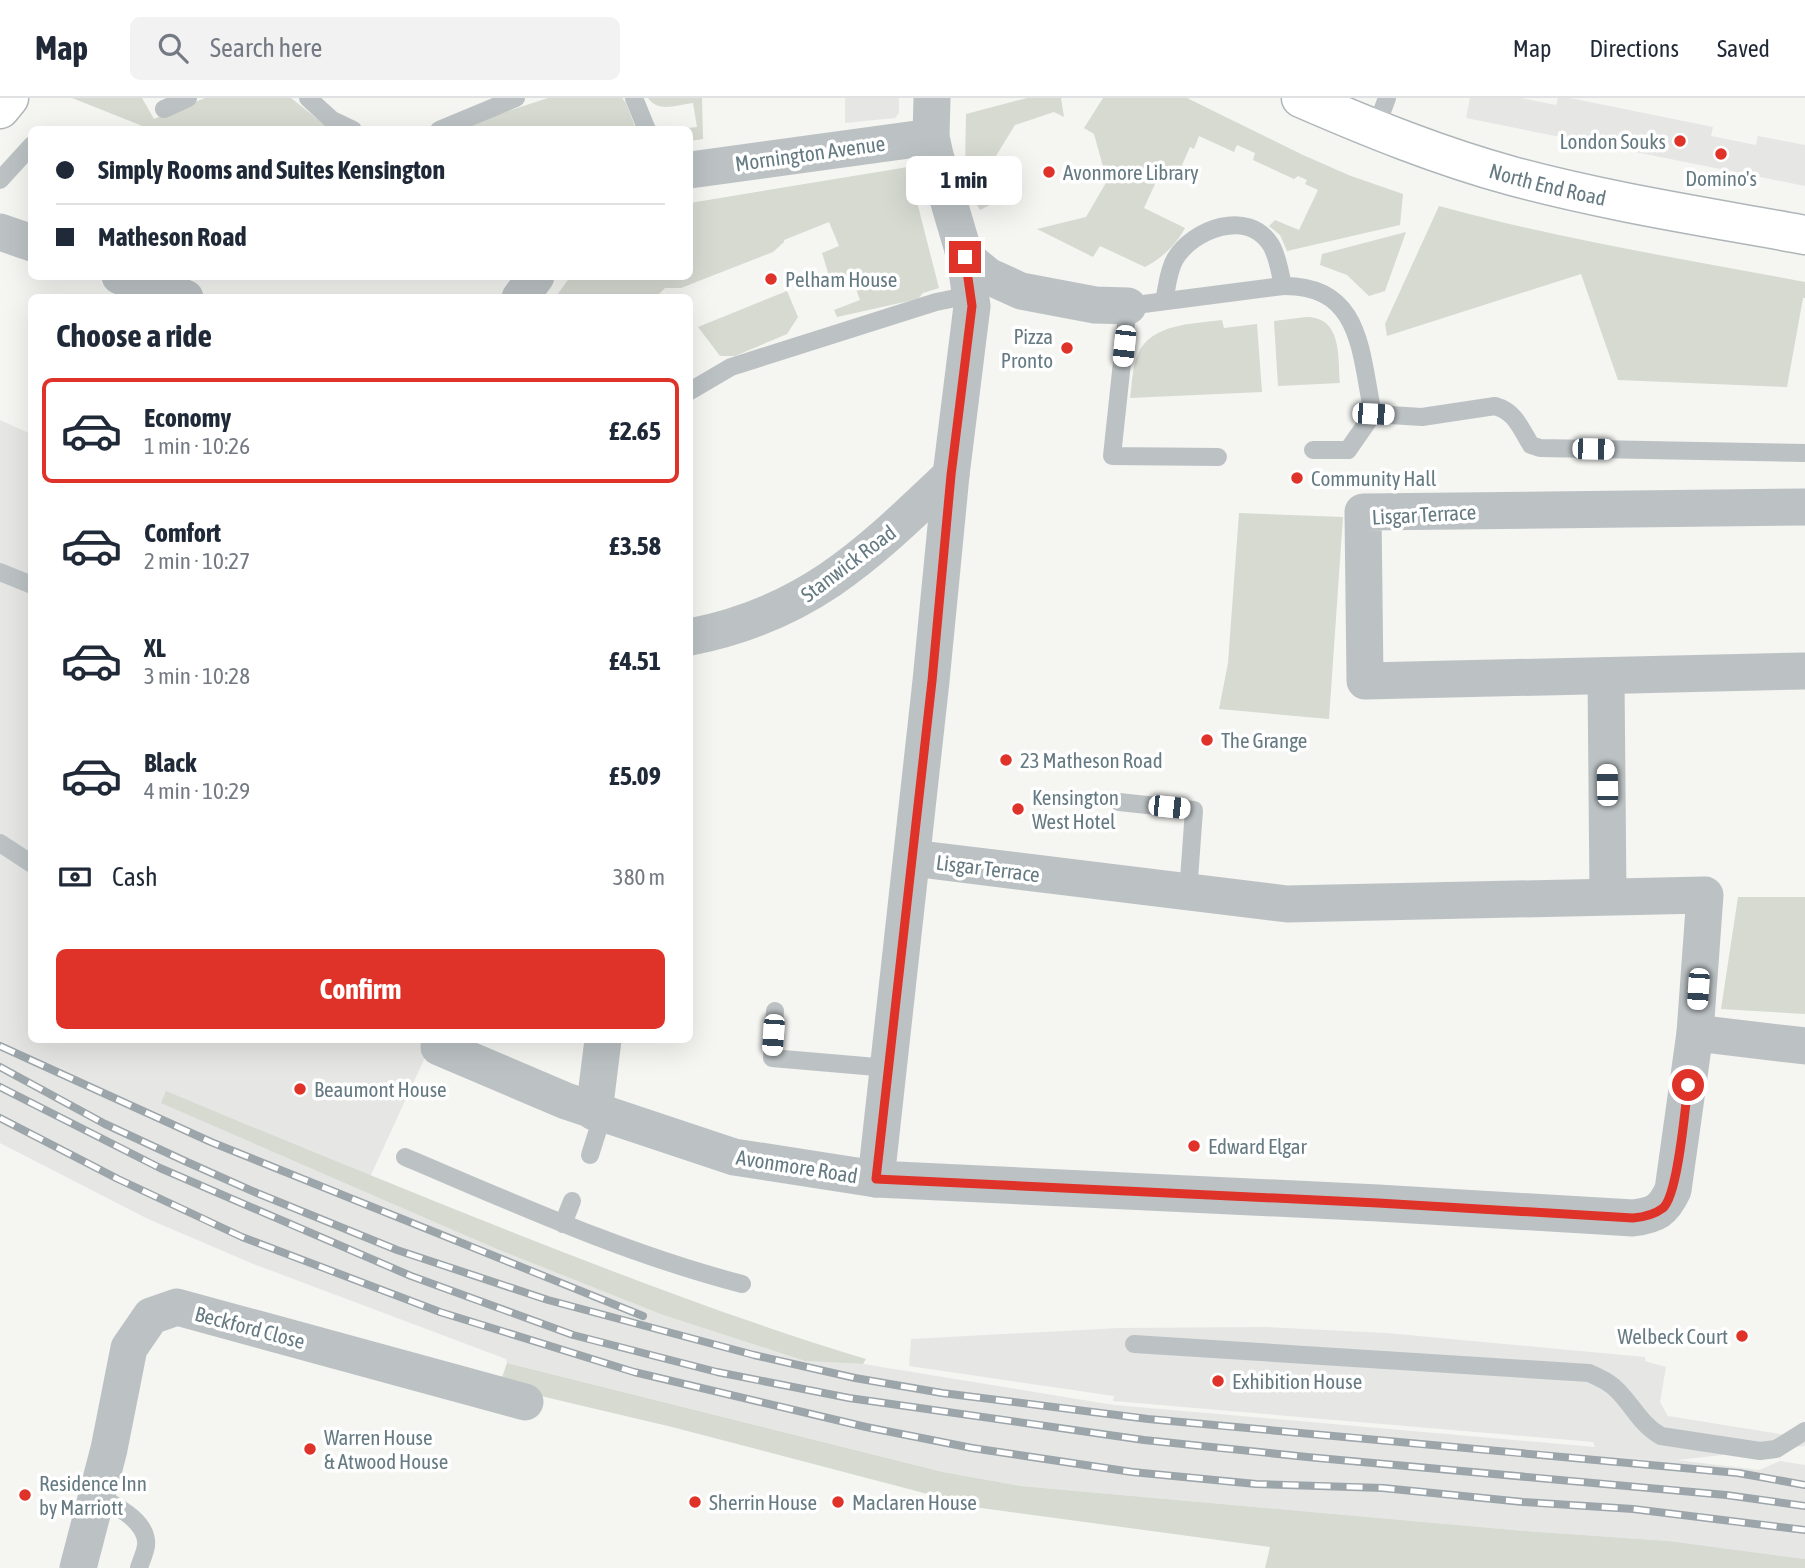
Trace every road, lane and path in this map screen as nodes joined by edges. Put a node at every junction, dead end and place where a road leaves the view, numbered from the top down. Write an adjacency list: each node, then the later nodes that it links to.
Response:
1 (9, 98): 8 (main road)
2 (188, 98): 9 (lane)
3 (308, 98): 11 (lane)
4 (516, 98): 12 (lane)
5 (634, 98): 13 (lane)
6 (932, 98): 14 (street)
7 (1301, 98): 10 (main road, North End Road)
8 (0, 109)
9 (164, 109)
10 (1381, 114): 19 (main road, North End Road)
11 (344, 126)
12 (449, 126)
13 (646, 126)
14 (932, 137): 16 (street, Mornington Avenue); 21 (street)
15 (28, 149): 17 (lane)
16 (693, 170)
17 (0, 180)
18 (0, 232): 20 (street)
19 (1805, 235)
20 (28, 242)
21 (965, 257): 25 (street); 27 (street)
22 (132, 280): 24 (street)
23 (1283, 286): 26 (lane); 26 (lane); 29 (lane)
24 (173, 294)
25 (971, 295): 28 (lane); 33 (street)
26 (1164, 301): 27 (lane)
27 (1128, 306): 32 (lane)
28 (693, 389)
29 (1373, 414): 30 (lane); 31 (lane)
30 (1313, 450)
31 (1805, 453)
32 (1218, 457)
33 (951, 475): 37 (street, Stanwick Road); 42 (street)
34 (1805, 507): 39 (street, Lisgar Terrace)
35 (0, 572): 36 (lane)
36 (28, 583)
37 (693, 636)
38 (1805, 671): 39 (street, Lisgar Terrace)
39 (1606, 676): 45 (street)
40 (1119, 802): 44 (lane)
41 (0, 843): 43 (lane)
42 (912, 858): 44 (street, Lisgar Terrace); 52 (street)
43 (28, 861)
44 (1188, 893): 45 (street, Lisgar Terrace)
45 (1608, 895): 46 (street, Lisgar Terrace)
46 (1704, 895): 48 (street, Avonmore Road)
47 (775, 1011): 52 (lane)
48 (1695, 1033): 51 (street); 56 (street, Avonmore Road)
49 (430, 1043): 53 (street, Avonmore Road)
50 (603, 1043): 53 (street)
51 (1805, 1046)
52 (888, 1068): 56 (street)
53 (599, 1113): 54 (lane); 56 (street, Avonmore Road)
54 (590, 1155)
55 (405, 1157): 58 (lane)
56 (876, 1179)
57 (572, 1200): 58 (lane)
58 (563, 1224): 59 (lane)
59 (742, 1284)
60 (1134, 1344): 62 (lane)
61 (525, 1402): 63 (street, Beckford Close)
62 (1805, 1432)
63 (97, 1495): 64 (street, Beckford Close); 65 (lane)
64 (78, 1568)
65 (139, 1568)

